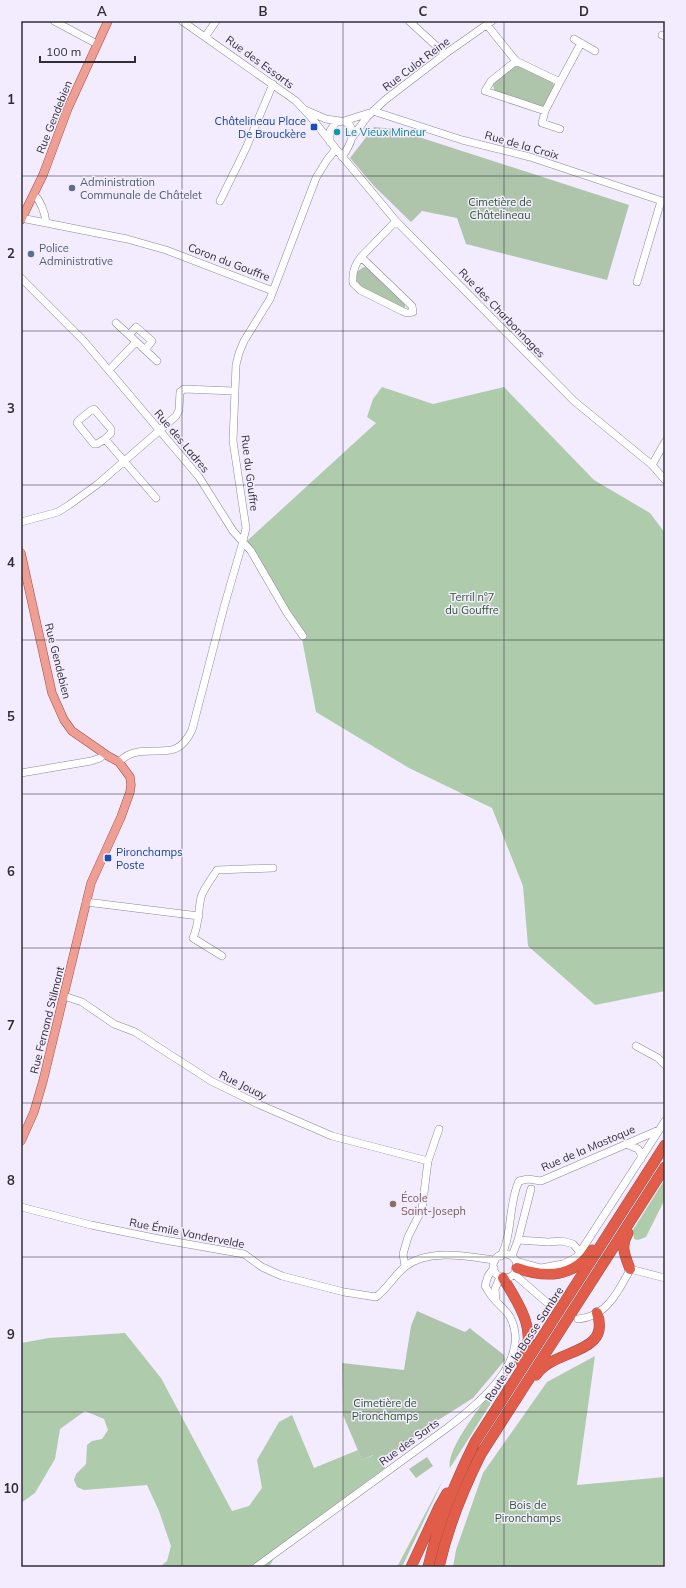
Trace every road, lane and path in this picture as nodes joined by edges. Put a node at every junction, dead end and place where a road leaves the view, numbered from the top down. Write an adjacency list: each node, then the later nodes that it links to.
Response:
1 (54, 21): 10 (street)
2 (108, 21): 10 (main road, Rue Gendebien)
3 (182, 21): 7 (street, Rue des Essarts)
4 (216, 21): 7 (street)
5 (409, 21): 12 (street)
6 (490, 23): 12 (street, Rue Culot Reine); 13 (street)
7 (205, 37): 15 (street, Rue des Essarts)
8 (574, 39): 9 (street)
9 (581, 43): 11 (street); 14 (street)
10 (97, 44): 25 (main road, Rue Gendebien)
11 (595, 50)
12 (445, 54): 17 (street, Rue Culot Reine)
13 (516, 62): 14 (street); 18 (street)
14 (560, 82): 18 (street)
15 (273, 84): 16 (street, Rue des Essarts); 26 (street)
16 (303, 109): 19 (street); 22 (street, Rue des Charbonnages)
17 (373, 111): 19 (street); 21 (street); 27 (street, Rue de la Croix)
18 (546, 111): 20 (street)
19 (342, 121): 21 (street); 22 (street)
20 (560, 129)
21 (352, 138): 24 (street)
22 (330, 142): 23 (street, Rue des Charbonnages)
23 (336, 149): 24 (street, Rue des Charbonnages); 34 (street, Rue du Gouffre)
24 (342, 157): 29 (street, Rue des Charbonnages)
25 (34, 194): 28 (main road, Rue Gendebien); 30 (street)
26 (220, 202)
27 (663, 202): 33 (street)
28 (21, 218): 30 (street)
29 (396, 221): 31 (street); 46 (street, Rue des Charbonnages)
30 (46, 223): 34 (street, Coron du Gouffre)
31 (361, 256): 31 (street)
32 (21, 278): 40 (street, Rue des Ladres)
33 (637, 282)
34 (273, 291): 41 (street, Rue du Gouffre)
35 (116, 323): 36 (street)
36 (129, 335): 37 (street); 38 (street)
37 (136, 342): 38 (street); 40 (street)
38 (145, 350): 39 (street)
39 (157, 361)
40 (108, 370): 42 (street, Rue des Ladres)
41 (234, 391): 42 (street); 50 (street, Rue du Gouffre)
42 (159, 431): 45 (street); 50 (street, Rue des Ladres)
43 (105, 439): 43 (street); 45 (street)
44 (665, 442): 46 (street)
45 (124, 461): 48 (street); 49 (street)
46 (652, 465): 47 (street, Rue des Charbonnages)
47 (665, 480)
48 (156, 498)
49 (21, 522)
50 (243, 541): 52 (street, Rue des Ladres); 54 (street, Rue du Gouffre)
51 (21, 553): 53 (main road, Rue Gendebien)
52 (303, 636)
53 (104, 754): 54 (main road, Rue Gendebien); 55 (street)
54 (119, 762): 57 (main road, Rue Gendebien)
55 (21, 773)
56 (273, 868): 58 (street)
57 (86, 902): 58 (street); 60 (main road, Rue Fernand Stilmant)
58 (200, 916): 59 (street)
59 (222, 956)
60 (64, 996): 66 (main road, Rue Fernand Stilmant); 70 (street, Rue Jouay)
61 (636, 1046): 62 (street)
62 (665, 1065)
63 (665, 1121): 65 (street)
64 (439, 1129): 70 (street)
65 (659, 1130): 67 (street, Rue de la Mastoque); 69 (street)
66 (21, 1141)
67 (626, 1144): 69 (street); 78 (street, Rue de la Mastoque)
68 (665, 1145): 74 (highway, Route de la Basse Sambre)
69 (641, 1159): 77 (street)
70 (428, 1161): 80 (street)
71 (665, 1167): 72 (highway, Route de la Basse Sambre)
72 (656, 1181): 82 (highway); 89 (highway, Route de la Basse Sambre)
73 (531, 1189): 76 (street)
74 (628, 1203): 79 (highway); 90 (highway, Route de la Basse Sambre)
75 (21, 1207): 80 (street, Rue Émile Vandervelde)
76 (518, 1240): 77 (street); 79 (street)
77 (580, 1252): 79 (street)
78 (498, 1258): 79 (street); 80 (street, Rue Émile Vandervelde); 81 (street)
79 (515, 1265): 83 (street); 86 (street)
80 (405, 1266)
81 (494, 1268): 83 (street); 85 (street, Rue des Sarts)
82 (630, 1269): 84 (street); 87 (street)
83 (502, 1277): 85 (street); 90 (highway)
84 (665, 1278)
85 (496, 1301): 92 (street, Rue des Sarts)
86 (551, 1306)
87 (597, 1313): 88 (street); 89 (highway)
88 (578, 1319)
89 (497, 1428): 95 (highway, Route de la Basse Sambre)
90 (475, 1442): 91 (highway, Route de la Basse Sambre)
91 (461, 1471): 93 (highway); 94 (highway, Route de la Basse Sambre)
92 (256, 1567)
93 (411, 1567)
94 (428, 1567)
95 (439, 1567)

